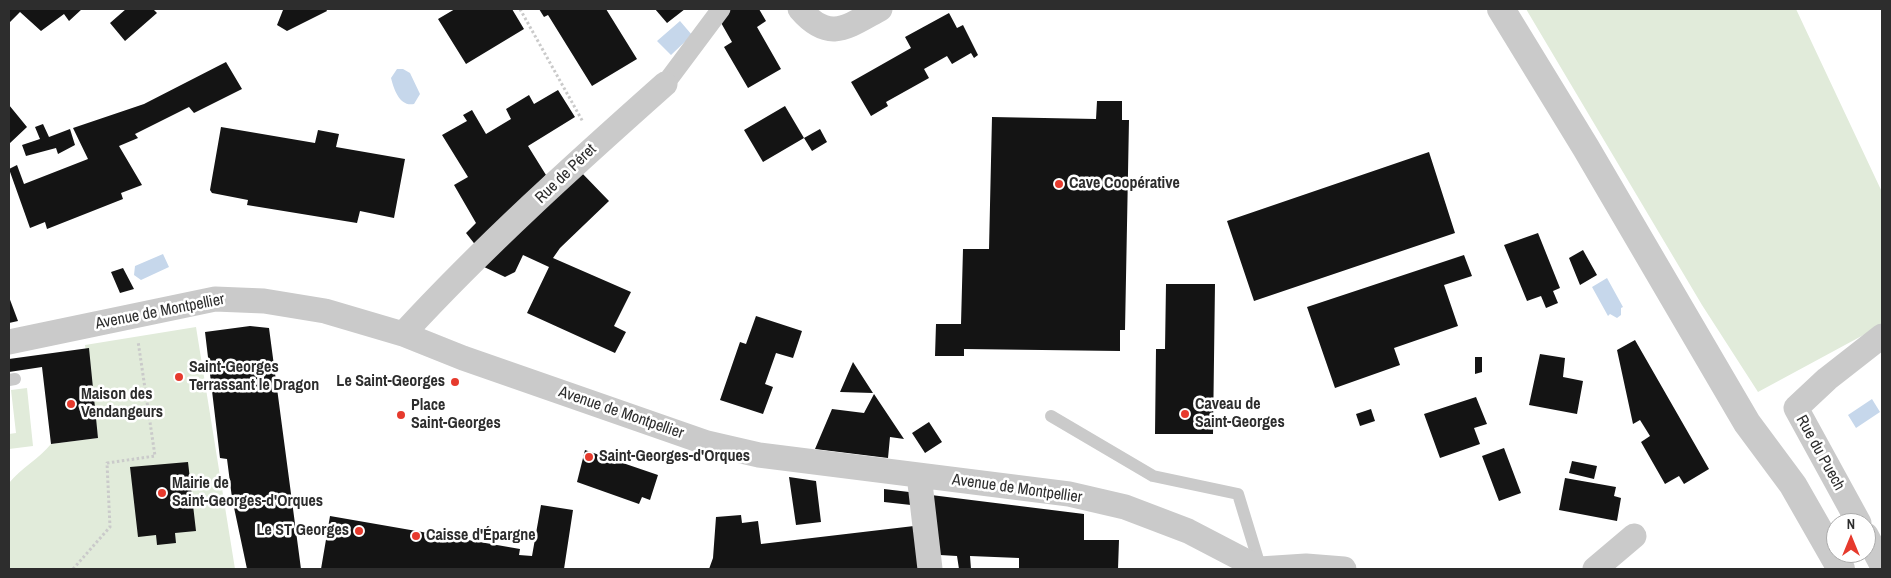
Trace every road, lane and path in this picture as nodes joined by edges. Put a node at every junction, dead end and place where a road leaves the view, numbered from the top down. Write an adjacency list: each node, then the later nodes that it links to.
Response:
1 (520, 9): 7 (path)
2 (721, 9): 6 (street, Rue de Péret)
3 (800, 9): 4 (street)
4 (880, 9)
5 (1502, 9): 23 (street)
6 (666, 84): 7 (street, Rue de Péret)
7 (596, 144): 9 (street, Rue de Péret)
8 (137, 316): 9 (street, Avenue de Montpellier); 11 (street, Avenue de Montpellier); 18 (path)
9 (403, 334): 13 (street, Avenue de Montpellier)
10 (1882, 336): 14 (street, Rue du Puech)
11 (9, 342)
12 (1051, 416): 20 (lane)
13 (918, 476): 19 (street); 20 (street, Avenue de Montpellier)
14 (1854, 513)
15 (1634, 536): 22 (street)
16 (1876, 554): 17 (street)
17 (1882, 565)
18 (73, 569)
19 (930, 569)
20 (1261, 569): 21 (street)
21 (1344, 569)
22 (1595, 569)
23 (1841, 569)

